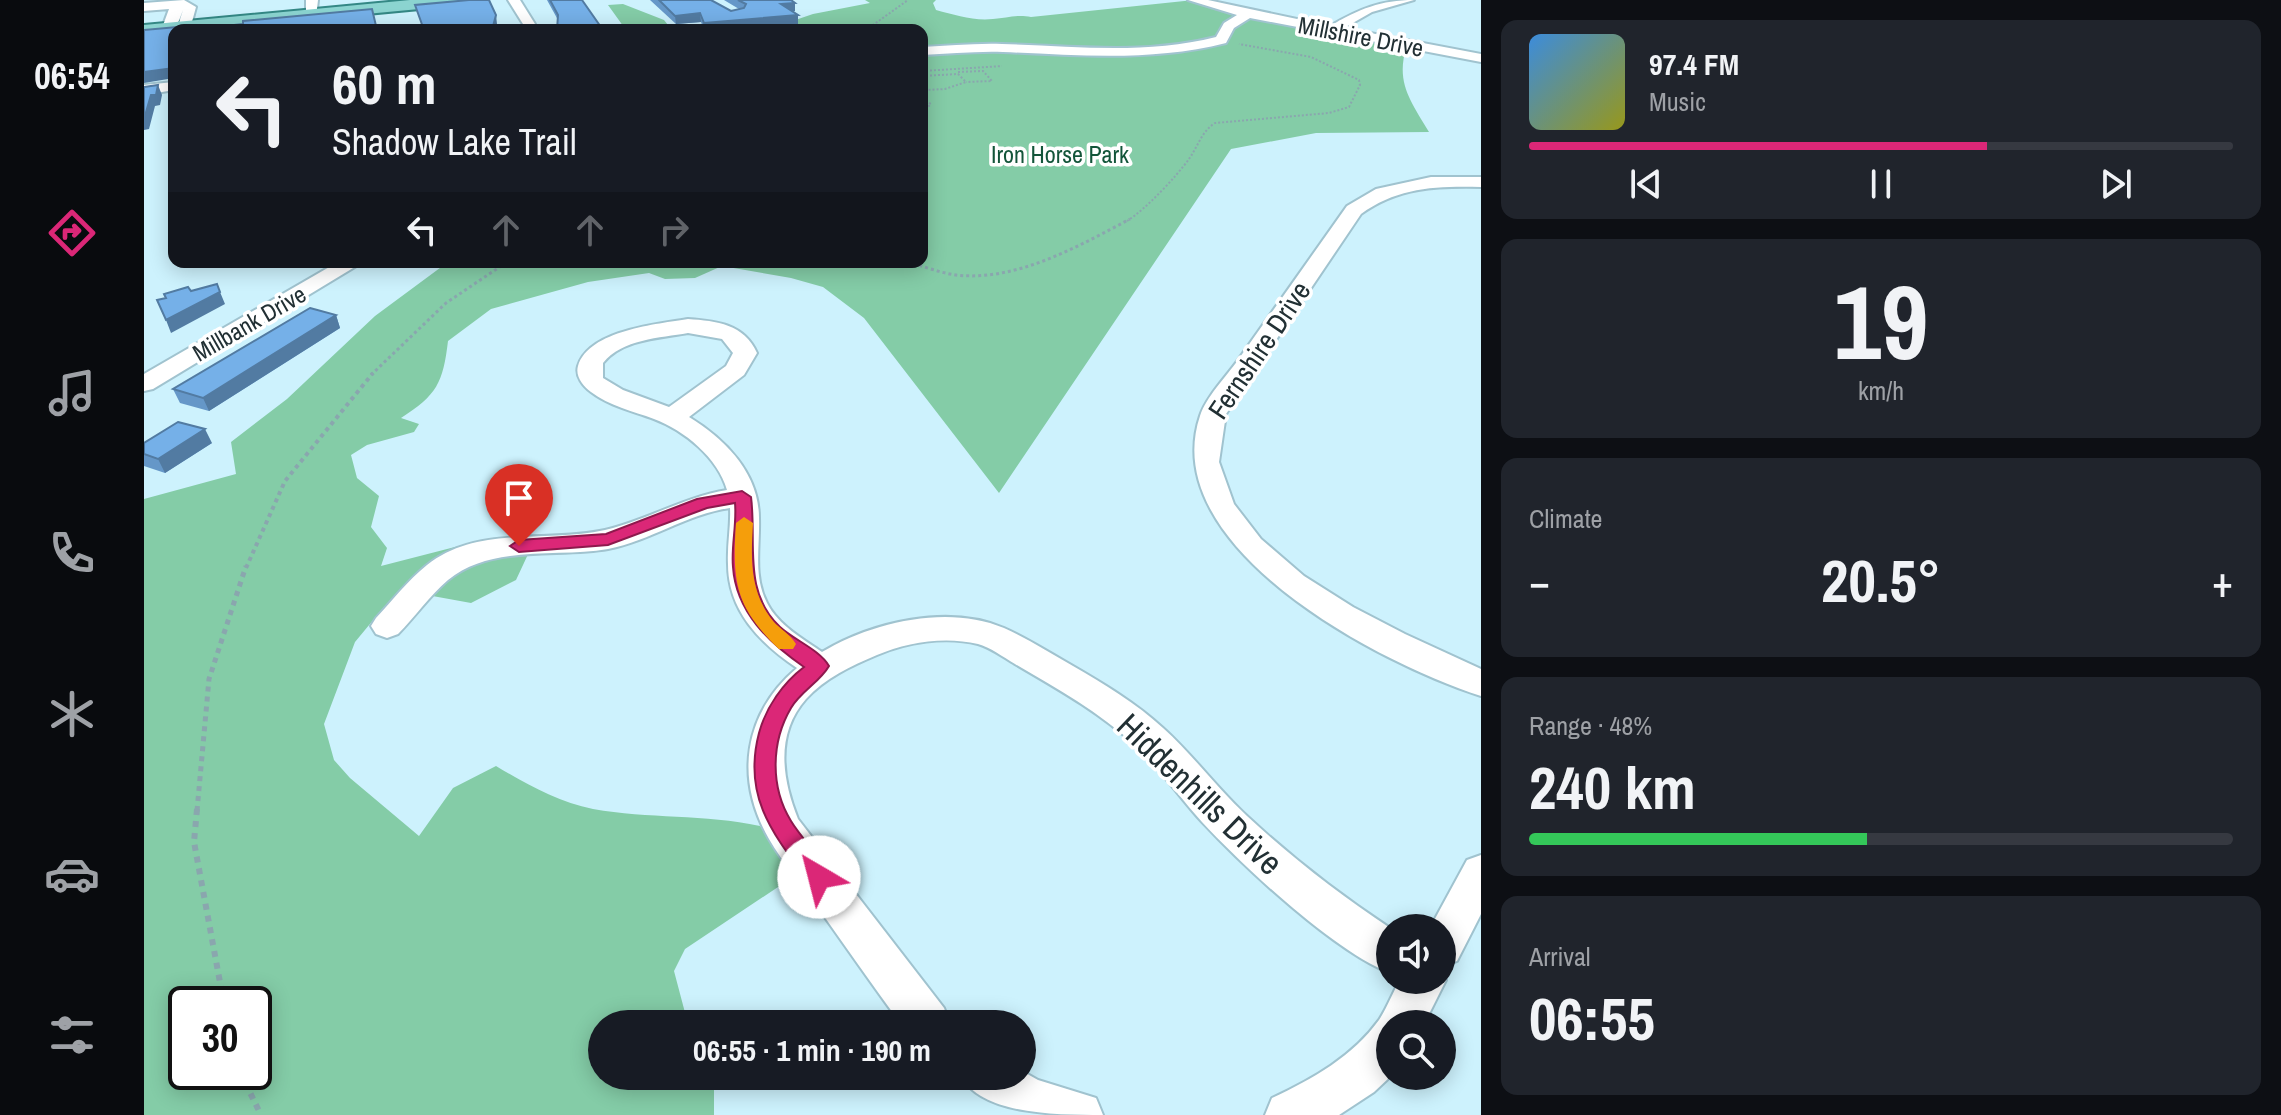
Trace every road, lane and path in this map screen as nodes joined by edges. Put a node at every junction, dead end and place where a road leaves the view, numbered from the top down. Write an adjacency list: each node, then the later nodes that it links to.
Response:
1 (462, 0): 7 (main road)
2 (514, 0): 11 (street)
3 (908, 0): 12 (path)
4 (1194, 0): 9 (street, Millshire Drive)
5 (1408, 0): 14 (street)
6 (144, 7): 8 (street)
7 (312, 7): 8 (main road)
8 (180, 12): 10 (street); 13 (main road)
9 (1248, 14): 14 (street, Millshire Drive); 16 (street)
10 (144, 15)
11 (529, 24)
12 (874, 24)
13 (144, 30)
14 (1332, 30): 18 (street, Millshire Drive)
15 (1237, 44): 29 (path)
16 (983, 48): 17 (street); 20 (street)
17 (928, 51)
18 (1481, 58)
19 (1011, 66): 21 (path)
20 (928, 69)
21 (928, 70)
22 (928, 71): 23 (path)
23 (958, 74): 24 (path); 24 (path)
24 (966, 82): 27 (path)
25 (168, 87): 26 (street)
26 (144, 90)
27 (928, 90)
28 (1481, 182): 37 (street, Fernshire Drive)
29 (928, 267)
30 (343, 268): 32 (street, Millbank Drive)
31 (498, 268): 41 (path)
32 (144, 384)
33 (672, 417): 33 (street); 34 (street)
34 (742, 497): 35 (street); 36 (street)
35 (387, 626)
36 (819, 666): 40 (street, Hiddenhills Drive); 42 (street, Hiddenhills Drive)
37 (1481, 683)
38 (1481, 873): 39 (street)
39 (1456, 920)
40 (1376, 944)
41 (221, 986)
42 (918, 1010)
43 (1376, 1059): 48 (street)
44 (249, 1090): 46 (path)
45 (1010, 1090): 47 (street)
46 (261, 1115)
47 (1078, 1115)
48 (1289, 1115)

